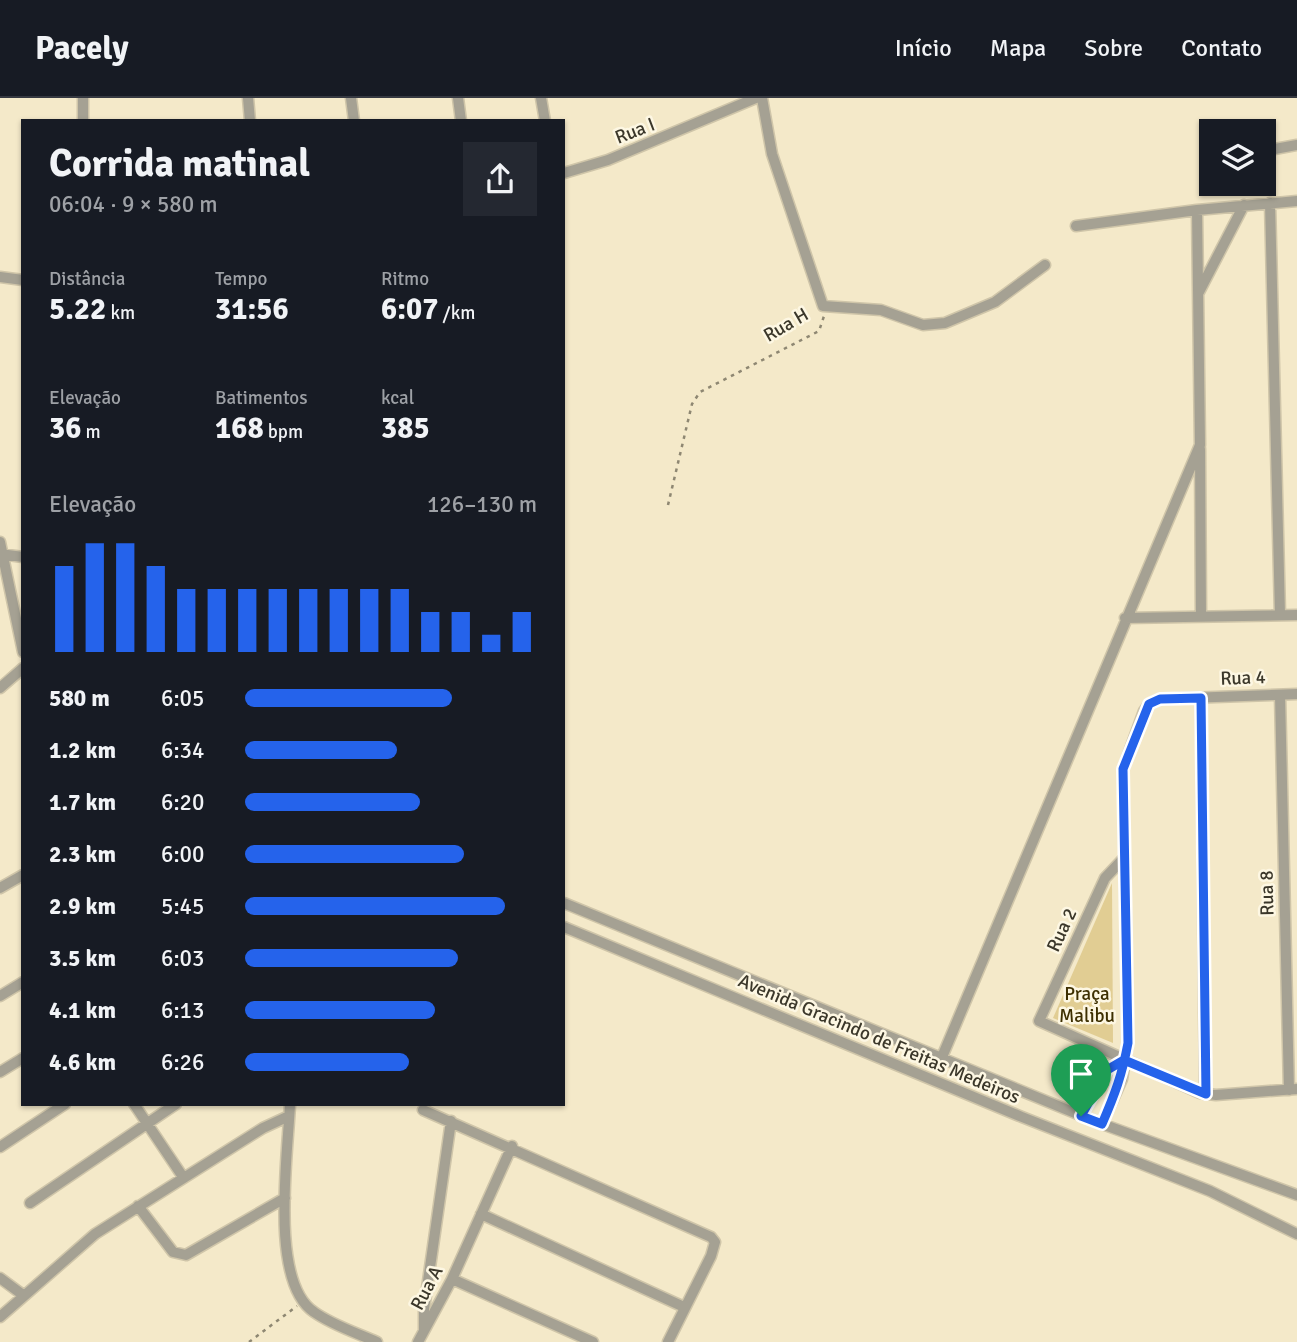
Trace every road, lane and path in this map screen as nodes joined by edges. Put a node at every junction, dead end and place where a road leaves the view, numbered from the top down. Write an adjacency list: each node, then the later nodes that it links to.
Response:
1 (83, 98): 8 (street)
2 (248, 98): 9 (street)
3 (351, 98): 10 (street)
4 (458, 98): 11 (street)
5 (542, 98): 12 (street)
6 (756, 98): 15 (street, Rua I)
7 (762, 98): 25 (street, Rua H)
8 (83, 119)
9 (250, 119)
10 (354, 119)
11 (461, 119)
12 (545, 119)
13 (1297, 145): 14 (street)
14 (1276, 149)
15 (565, 173)
16 (1297, 201): 17 (street)
17 (1270, 203): 18 (street); 31 (street)
18 (1244, 205): 19 (street); 24 (street)
19 (1197, 210): 20 (street); 24 (street)
20 (1076, 226)
21 (1045, 265): 25 (street)
22 (0, 277): 23 (street)
23 (21, 280)
24 (1198, 293): 26 (street)
25 (823, 306): 27 (path, Rua H)
26 (1199, 445): 33 (street); 34 (street)
27 (668, 505)
28 (0, 542): 29 (street)
29 (2, 554): 30 (street); 35 (street)
30 (21, 557)
31 (1280, 615): 32 (street); 33 (street)
32 (1297, 615)
33 (1202, 617): 34 (street)
34 (1125, 618): 48 (street)
35 (21, 643)
36 (21, 670): 37 (street)
37 (0, 688)
38 (1297, 694): 39 (street, Rua 4)
39 (1280, 695): 40 (street, Rua 4); 52 (street, Rua 8)
40 (1201, 698): 41 (street, Rua 4); 53 (street)
41 (1124, 859): 50 (street); 50 (street, Rua 2)
42 (21, 876): 43 (street)
43 (0, 888)
44 (565, 903): 48 (street, Avenida Gracindo de Freitas Medeiros)
45 (565, 927): 72 (street, Avenida Gracindo de Freitas Medeiros)
46 (21, 983): 47 (street)
47 (0, 996)
48 (942, 1057): 60 (street, Avenida Gracindo de Freitas Medeiros)
49 (21, 1059): 51 (street)
50 (1124, 1060): 53 (street); 60 (street); 63 (street)
51 (0, 1072)
52 (1293, 1090): 53 (street)
53 (1206, 1094)
54 (62, 1106): 65 (street)
55 (135, 1106): 62 (street)
56 (173, 1106): 62 (street)
57 (290, 1106): 59 (street)
58 (423, 1110): 61 (street)
59 (289, 1116): 66 (street); 68 (street)
60 (1081, 1116): 63 (street, Avenida Gracindo de Freitas Medeiros)
61 (451, 1121): 64 (street); 79 (street, Rua A)
62 (146, 1122): 66 (street); 69 (street)
63 (1102, 1124): 67 (street, Avenida Gracindo de Freitas Medeiros)
64 (512, 1146): 71 (street, Rua A); 77 (street)
65 (0, 1147)
66 (183, 1177): 70 (street)
67 (1297, 1195)
68 (285, 1198): 70 (street); 76 (street)
69 (30, 1203)
70 (138, 1206): 75 (street)
71 (481, 1214): 74 (street, Rua A); 77 (street)
72 (1297, 1234)
73 (0, 1278): 75 (street)
74 (452, 1279): 79 (street, Rua A); 83 (street)
75 (23, 1295): 78 (street)
76 (302, 1302): 80 (path); 81 (street)
77 (684, 1307): 84 (street)
78 (0, 1317)
79 (424, 1330): 82 (street)
80 (249, 1342)
81 (377, 1342)
82 (420, 1342)
83 (593, 1342)
84 (668, 1342)

